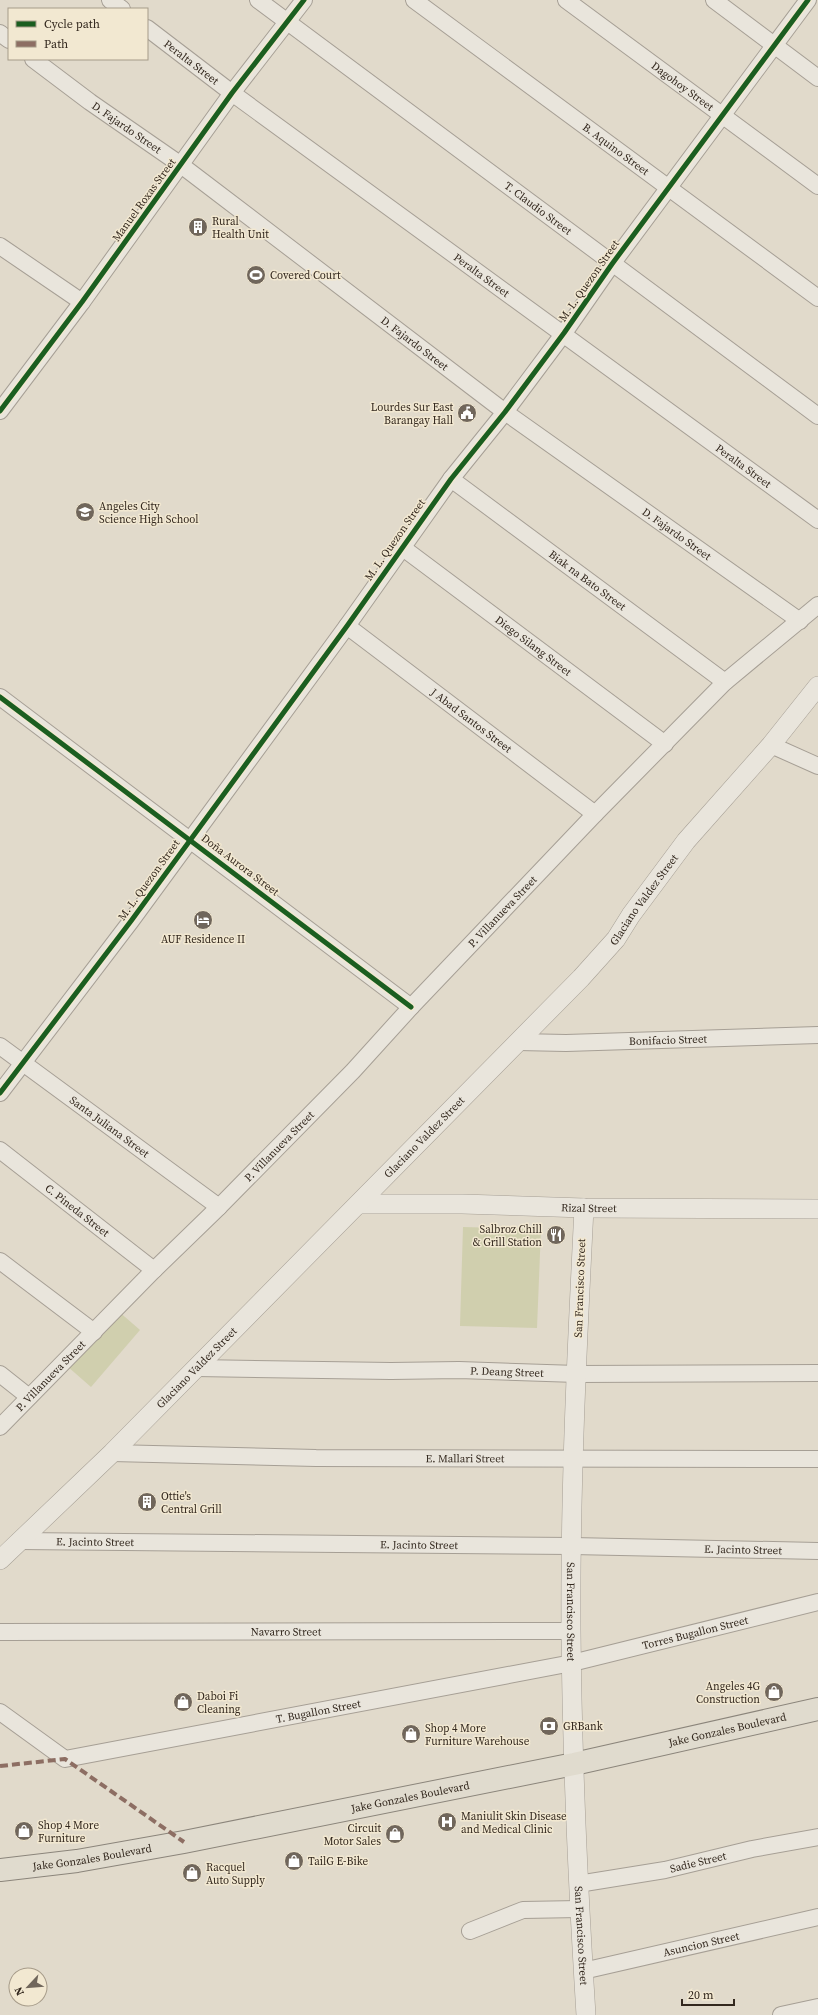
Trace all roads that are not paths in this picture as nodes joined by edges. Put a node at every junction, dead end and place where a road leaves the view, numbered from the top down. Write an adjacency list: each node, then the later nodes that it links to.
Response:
1 (110, 0): 8 (street)
2 (258, 0): 9 (street, T. Claudio Street)
3 (304, 0): 9 (street, Manuel Roxas Street)
4 (414, 0): 20 (street, B. Aquino Street)
5 (566, 0): 17 (street, Dagohoy Street)
6 (714, 0): 13 (street)
7 (808, 0): 13 (street, M. L. Quezon Street)
8 (121, 8)
9 (287, 22): 16 (street, Manuel Roxas Street); 22 (street, T. Claudio Street)
10 (148, 29): 16 (street, Peralta Street)
11 (0, 33): 12 (street)
12 (8, 39)
13 (774, 45): 15 (street); 17 (street, M. L. Quezon Street)
14 (34, 60): 18 (street, D. Fajardo Street)
15 (818, 78)
16 (232, 93): 18 (street, Manuel Roxas Street); 25 (street, Peralta Street)
17 (722, 115): 19 (street, Dagohoy Street); 20 (street, M. L. Quezon Street)
18 (181, 165): 24 (street, Manuel Roxas Street); 27 (street, D. Fajardo Street)
19 (818, 186)
20 (669, 188): 22 (street, M. L. Quezon Street); 23 (street, B. Aquino Street)
21 (0, 246): 24 (street)
22 (612, 264): 25 (street, M. L. Quezon Street); 28 (street, T. Claudio Street)
23 (818, 298)
24 (82, 302): 26 (street, Manuel Roxas Street)
25 (564, 333): 27 (street, M. L. Quezon Street); 30 (street, Peralta Street)
26 (0, 411)
27 (505, 412): 29 (street, M. L. Quezon Street); 33 (street, D. Fajardo Street)
28 (818, 416)
29 (450, 479): 31 (street, M. L. Quezon Street); 35 (street, Biak na Bato Street)
30 (818, 520)
31 (403, 548): 34 (street, M. L. Quezon Street); 38 (street, Diego Silang Street)
32 (818, 604): 33 (street, P. Villanueva Street)
33 (800, 621): 35 (street, P. Villanueva Street)
34 (347, 626): 41 (street, J Abad Santos Street); 42 (street, M. L. Quezon Street)
35 (725, 682): 38 (street, P. Villanueva Street)
36 (818, 686): 39 (street, Glaciano Valdez Street)
37 (0, 697): 42 (street, Doña Aurora Street)
38 (665, 744): 41 (street, P. Villanueva Street)
39 (771, 745): 40 (street); 45 (street, Glaciano Valdez Street)
40 (818, 766)
41 (595, 814): 43 (street, P. Villanueva Street)
42 (190, 840): 43 (street, Doña Aurora Street); 47 (street, M. L. Quezon Street)
43 (411, 1007): 51 (street, P. Villanueva Street)
44 (818, 1034): 45 (street, Bonifacio Street)
45 (518, 1042): 50 (street, Glaciano Valdez Street)
46 (0, 1046): 47 (street, Santa Juliana Street)
47 (22, 1063): 48 (street, M. L. Quezon Street); 51 (street, Santa Juliana Street)
48 (0, 1093)
49 (0, 1150): 55 (street, C. Pineda Street)
50 (360, 1204): 52 (street, Rizal Street); 57 (street, Glaciano Valdez Street)
51 (219, 1207): 55 (street, P. Villanueva Street)
52 (584, 1208): 53 (street, Rizal Street); 60 (street, San Francisco Street)
53 (818, 1209)
54 (0, 1261): 56 (street)
55 (154, 1270): 56 (street, P. Villanueva Street)
56 (94, 1332): 61 (street, P. Villanueva Street)
57 (196, 1368): 60 (street, P. Deang Street); 63 (street, Glaciano Valdez Street)
58 (818, 1373): 60 (street, P. Deang Street)
59 (0, 1374): 61 (street)
60 (577, 1374): 64 (street, San Francisco Street)
61 (29, 1396): 62 (street, P. Villanueva Street)
62 (0, 1427)
63 (112, 1453): 64 (street, E. Mallari Street); 66 (street, Glaciano Valdez Street)
64 (574, 1459): 65 (street, E. Mallari Street); 67 (street, San Francisco Street)
65 (818, 1459)
66 (19, 1541): 67 (street, E. Jacinto Street); 69 (street, Glaciano Valdez Street)
67 (572, 1546): 68 (street, E. Jacinto Street); 71 (street, San Francisco Street)
68 (818, 1551)
69 (0, 1560)
70 (818, 1602): 73 (street, Torres Bugallon Street)
71 (571, 1631): 72 (street, Navarro Street); 73 (street, San Francisco Street)
72 (0, 1632)
73 (572, 1663): 75 (street, T. Bugallon Street); 76 (street, San Francisco Street)
74 (818, 1709): 76 (main road, Jake Gonzales Boulevard)
75 (0, 1712)
76 (574, 1764): 78 (main road, Jake Gonzales Boulevard); 79 (street, San Francisco Street)
77 (818, 1837): 79 (street, Sadie Street)
78 (0, 1870)
79 (578, 1884): 80 (street, San Francisco Street)
80 (579, 1909): 82 (street); 83 (street, San Francisco Street)
81 (818, 1917): 83 (street, Asuncion Street)
82 (470, 1931)
83 (583, 1970): 85 (street, San Francisco Street)
84 (818, 2007): 86 (street)
85 (586, 2015)
86 (781, 2015)

